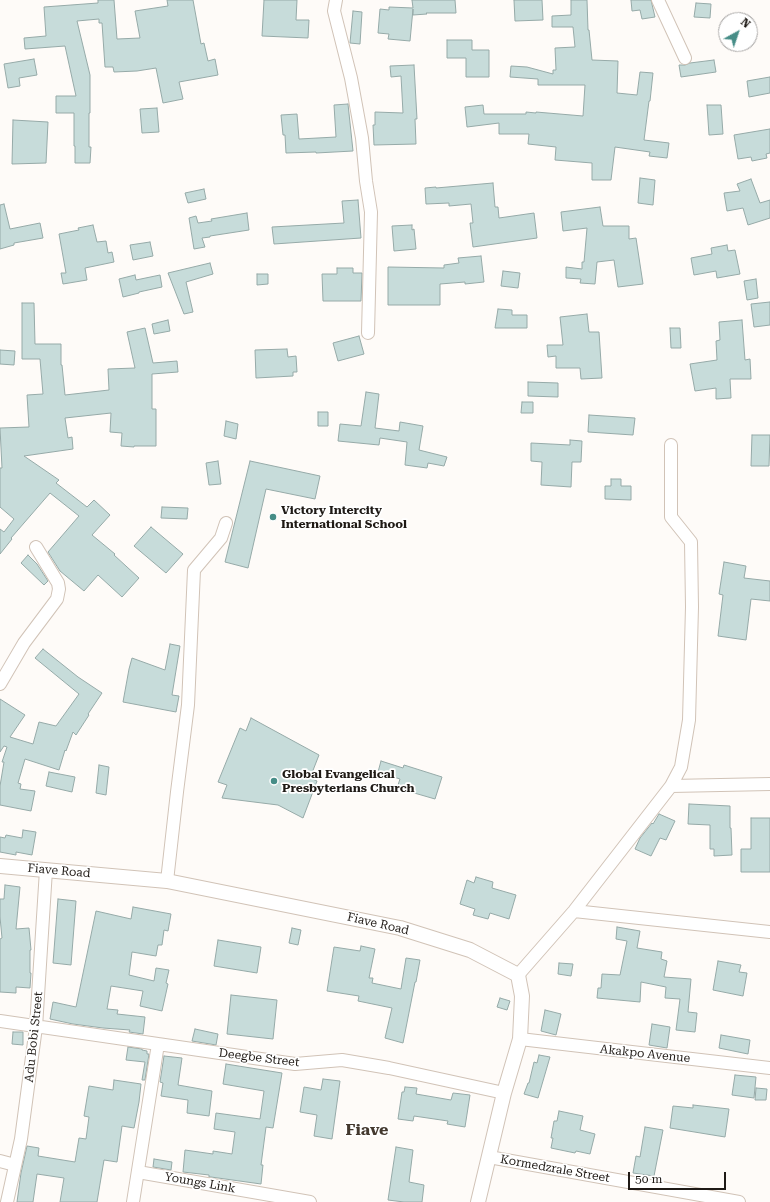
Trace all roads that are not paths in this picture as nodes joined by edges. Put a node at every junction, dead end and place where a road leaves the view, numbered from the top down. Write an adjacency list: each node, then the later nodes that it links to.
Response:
1 (336, 0): 4 (street)
2 (658, 0): 3 (street)
3 (685, 58)
4 (368, 333)
5 (671, 445): 10 (street)
6 (226, 523): 13 (street)
7 (36, 547): 8 (street)
8 (0, 684)
9 (770, 784): 10 (street)
10 (671, 786): 14 (street)
11 (0, 866): 12 (street, Fiave Road)
12 (46, 870): 13 (street, Fiave Road); 18 (street, Adu Bobi Street)
13 (168, 881): 16 (street, Fiave Road)
14 (574, 911): 15 (street); 16 (street)
15 (770, 932)
16 (518, 975): 19 (street)
17 (0, 1021): 18 (street, Deegbe Street)
18 (36, 1027): 20 (street, Deegbe Street); 25 (street, Adu Bobi Street)
19 (520, 1039): 21 (street, Akakpo Avenue); 22 (street)
20 (158, 1044): 22 (street, Deegbe Street); 26 (street)
21 (770, 1068)
22 (504, 1093): 23 (street)
23 (490, 1157): 30 (street); 31 (street, Kormedzrale Street)
24 (0, 1161): 25 (street)
25 (15, 1165): 27 (street, Adu Bobi Street)
26 (138, 1172): 28 (street); 29 (street, Youngs Link)
27 (7, 1202)
28 (133, 1202)
29 (310, 1202)
30 (478, 1202)
31 (739, 1202)

